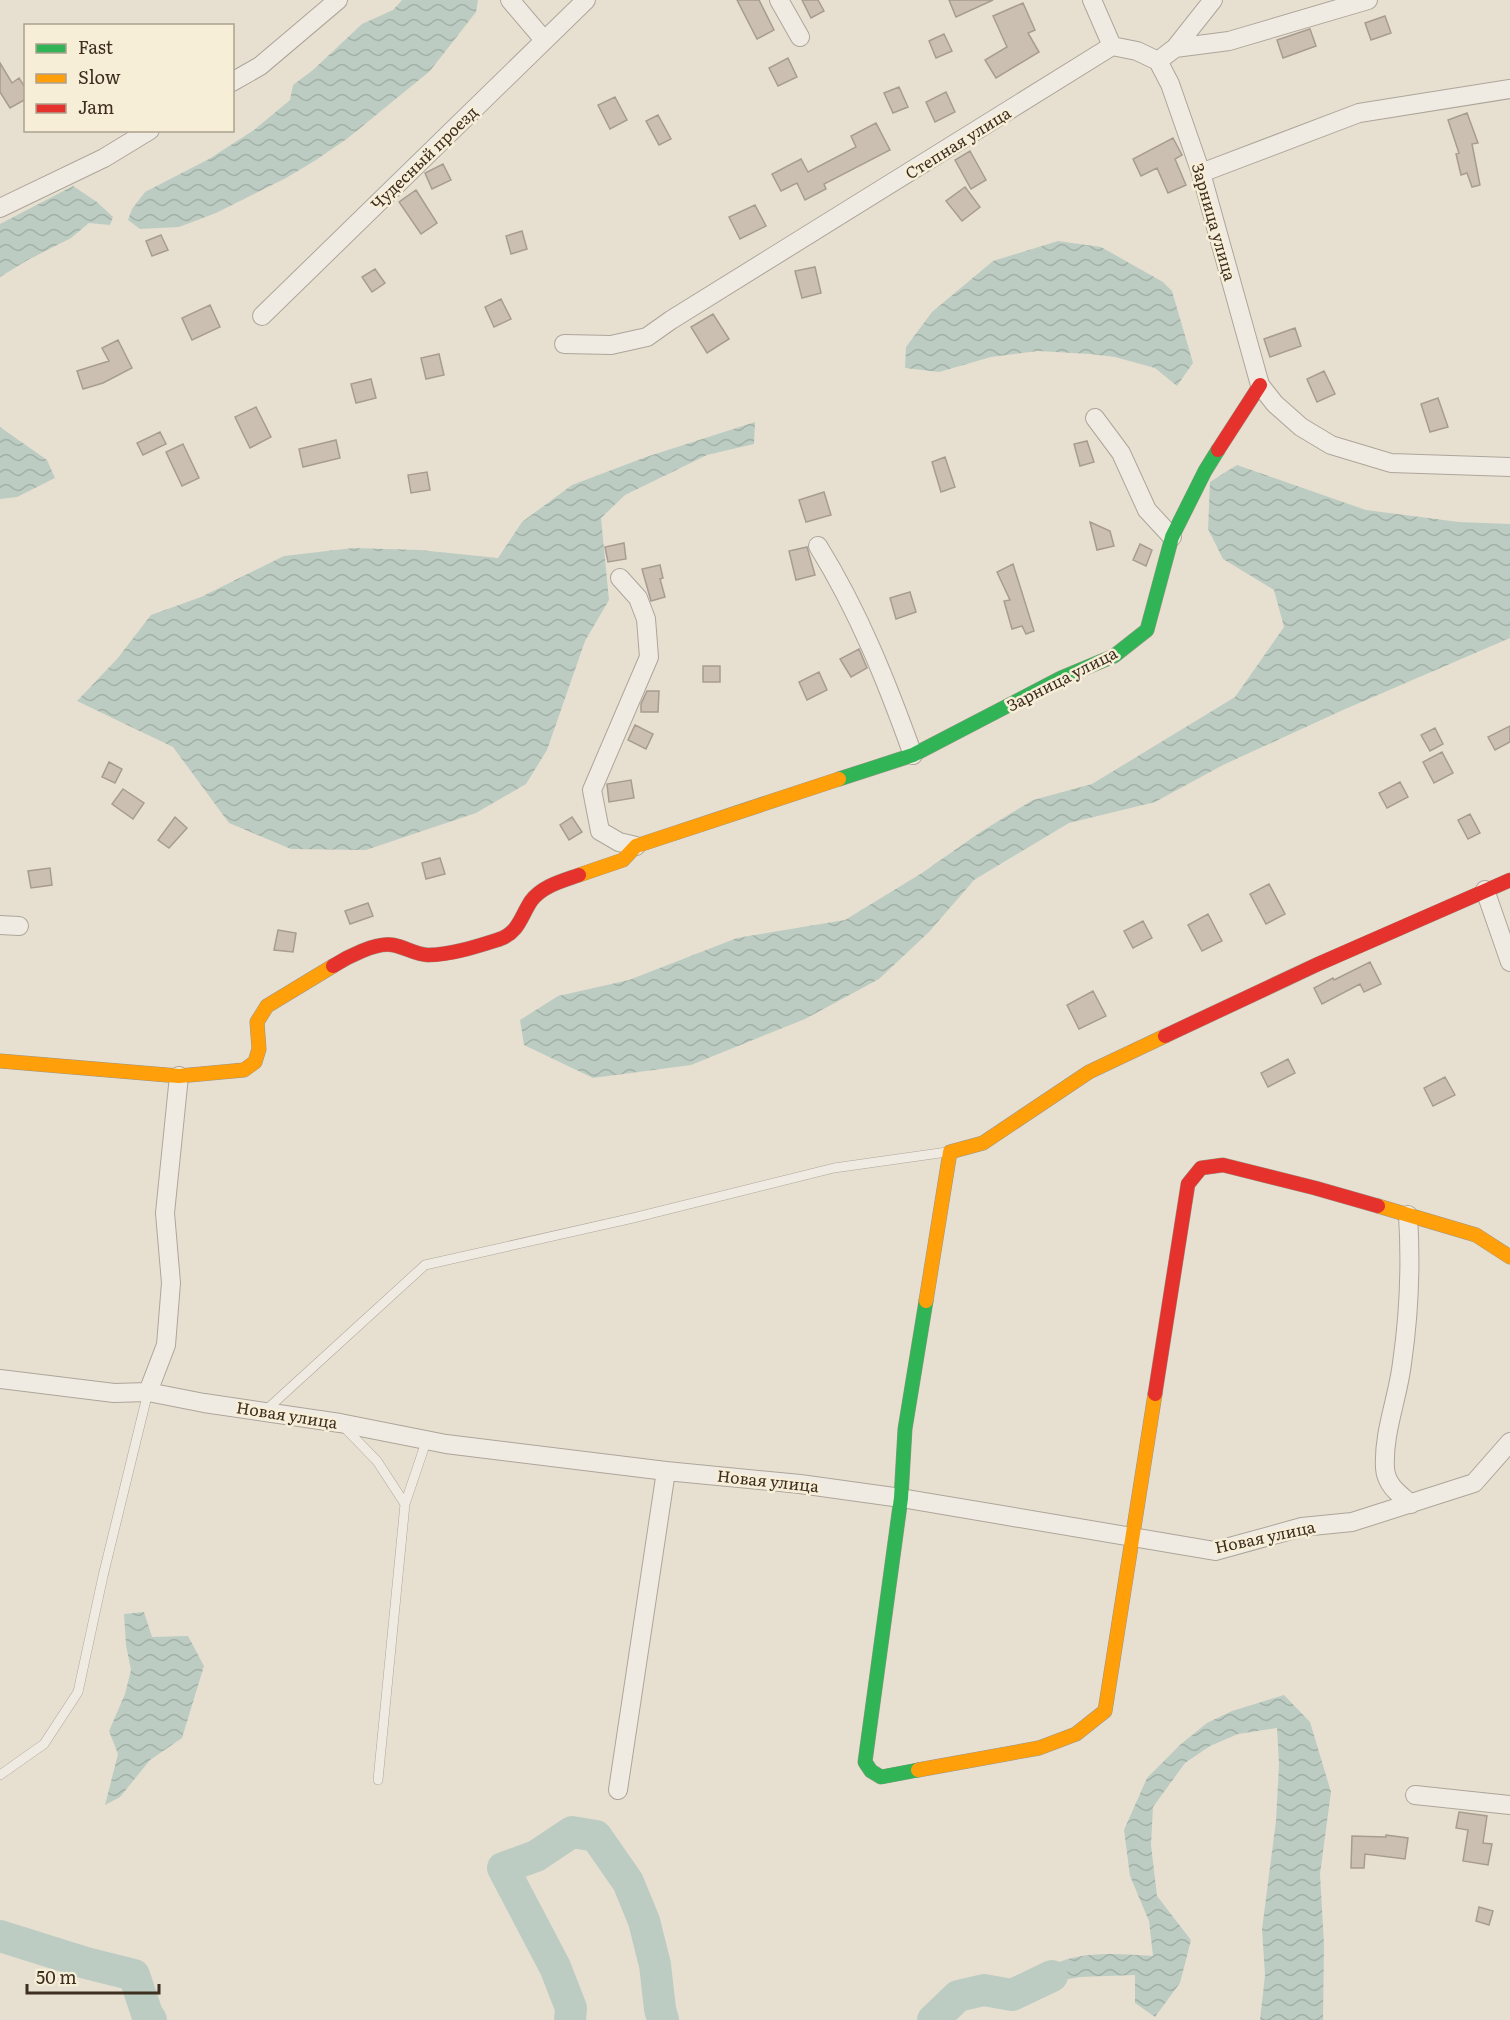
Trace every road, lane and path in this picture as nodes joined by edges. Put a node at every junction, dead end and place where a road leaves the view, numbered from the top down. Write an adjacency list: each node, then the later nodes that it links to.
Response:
1 (338, 0): 13 (street)
2 (510, 0): 9 (street)
3 (586, 0): 9 (street, Чудесный проезд)
4 (779, 0): 8 (street)
5 (1092, 0): 10 (street)
6 (1213, 0): 11 (street)
7 (1368, 0): 11 (street)
8 (800, 37)
9 (544, 40): 18 (street, Чудесный проезд)
10 (1112, 46): 12 (street); 19 (street, Степная улица)
11 (1175, 48): 12 (street)
12 (1158, 61): 16 (street, Зарница улица)
13 (234, 81)
14 (1510, 89): 16 (street)
15 (147, 132): 17 (street)
16 (1201, 173): 20 (street, Зарница улица)
17 (0, 208)
18 (262, 316)
19 (564, 344)
20 (1260, 385): 22 (street); 23 (street, Зарница улица)
21 (1095, 418): 23 (street)
22 (1510, 467)
23 (1172, 537): 26 (street, Зарница улица)
24 (818, 546): 26 (street)
25 (620, 578): 27 (street)
26 (913, 755): 27 (street, Зарница улица)
27 (636, 846): 34 (street, Зарница улица)
28 (1510, 880): 29 (street)
29 (1485, 890): 32 (street); 35 (street)
30 (0, 925): 31 (street)
31 (19, 926)
32 (1510, 962)
33 (0, 1061): 34 (street)
34 (180, 1076): 39 (street)
35 (950, 1152): 40 (lane); 45 (street)
36 (1408, 1215): 37 (street); 46 (street); 48 (street)
37 (1510, 1257)
38 (0, 1379): 39 (street, Новая улица)
39 (148, 1392): 40 (street, Новая улица); 49 (lane)
40 (265, 1411): 41 (street, Новая улица)
41 (340, 1423): 42 (street, Новая улица); 47 (lane)
42 (427, 1439): 44 (street, Новая улица); 47 (lane)
43 (1510, 1442): 46 (street, Новая улица)
44 (666, 1471): 45 (street, Новая улица); 51 (street)
45 (901, 1498): 48 (street, Новая улица); 48 (street)
46 (1411, 1503): 48 (street, Новая улица)
47 (405, 1504): 50 (lane)
48 (1131, 1536)
49 (0, 1774)
50 (378, 1780)
51 (618, 1790)
52 (1415, 1795): 53 (street)
53 (1510, 1805)

